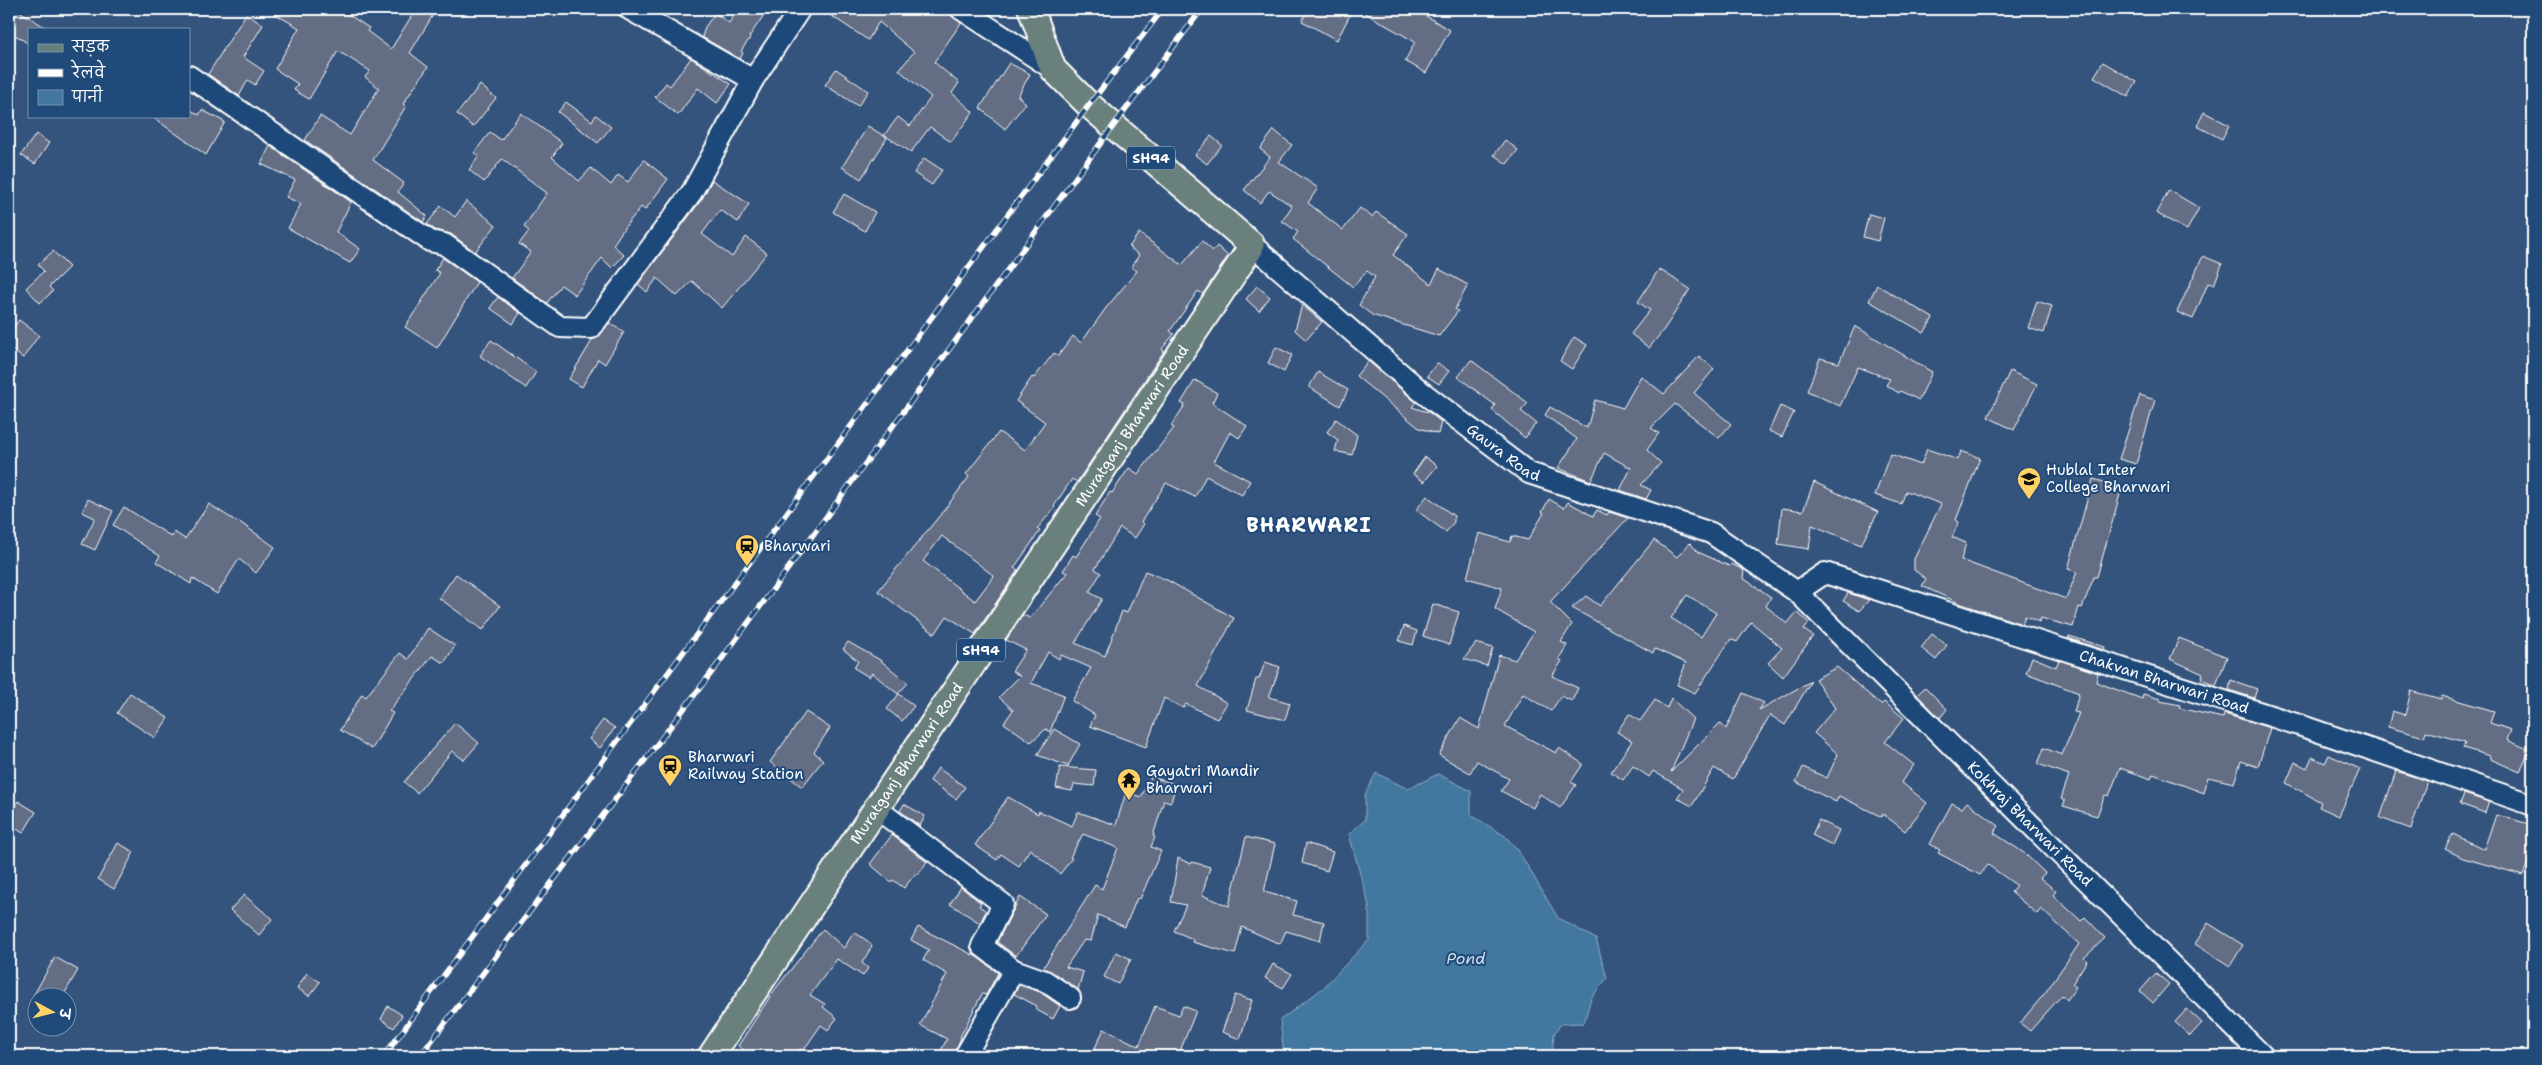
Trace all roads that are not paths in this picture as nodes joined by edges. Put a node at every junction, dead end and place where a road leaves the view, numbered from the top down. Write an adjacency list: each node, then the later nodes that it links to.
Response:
1 (629, 9): 7 (street)
2 (800, 9): 7 (street)
3 (961, 9): 5 (street)
4 (1031, 9): 5 (main road, SH94)
5 (1053, 69): 8 (main road, SH94)
6 (190, 77): 7 (street)
7 (753, 80)
8 (1251, 244): 9 (street, Gaura Road); 11 (main road, Muratganj Bharwari Road / SH94)
9 (1797, 592): 10 (street, Chakvan Bharwari Road); 16 (street, Kokhraj Bharwari Road)
10 (2533, 806)
11 (876, 808): 12 (street); 14 (main road, Muratganj Bharwari Road / SH94)
12 (1014, 970): 13 (street); 15 (street)
13 (1070, 998)
14 (711, 1056)
15 (965, 1056)
16 (2263, 1056)

